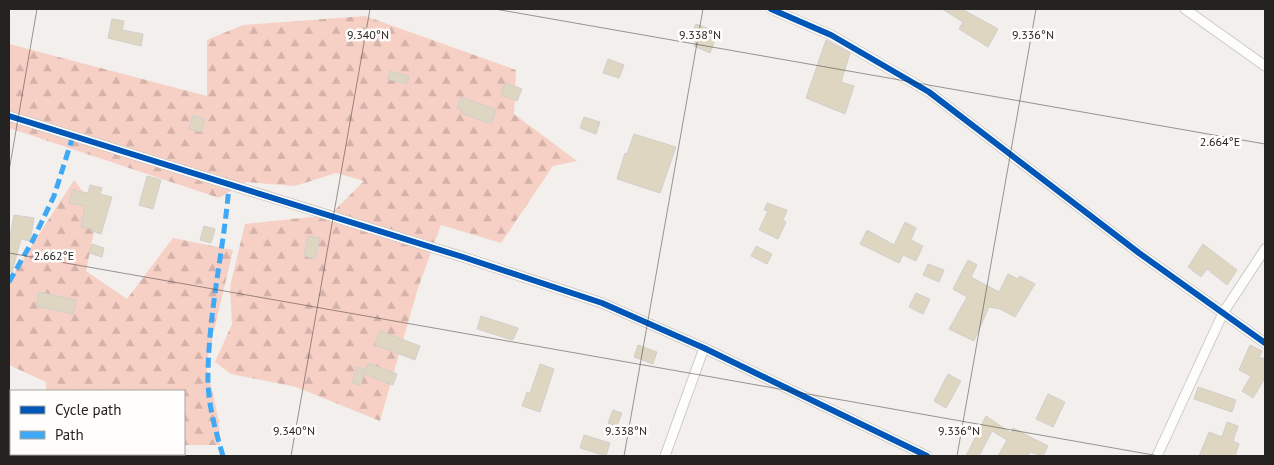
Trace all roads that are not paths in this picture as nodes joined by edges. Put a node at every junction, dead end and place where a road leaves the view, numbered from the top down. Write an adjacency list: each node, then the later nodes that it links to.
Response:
1 (771, 9): 6 (street)
2 (1185, 9): 3 (street)
3 (1265, 66)
4 (9, 116): 8 (street)
5 (1265, 249): 6 (street)
6 (1223, 313): 7 (street); 11 (street)
7 (1265, 344)
8 (704, 348): 9 (street); 10 (street)
9 (665, 456)
10 (927, 456)
11 (1157, 456)

